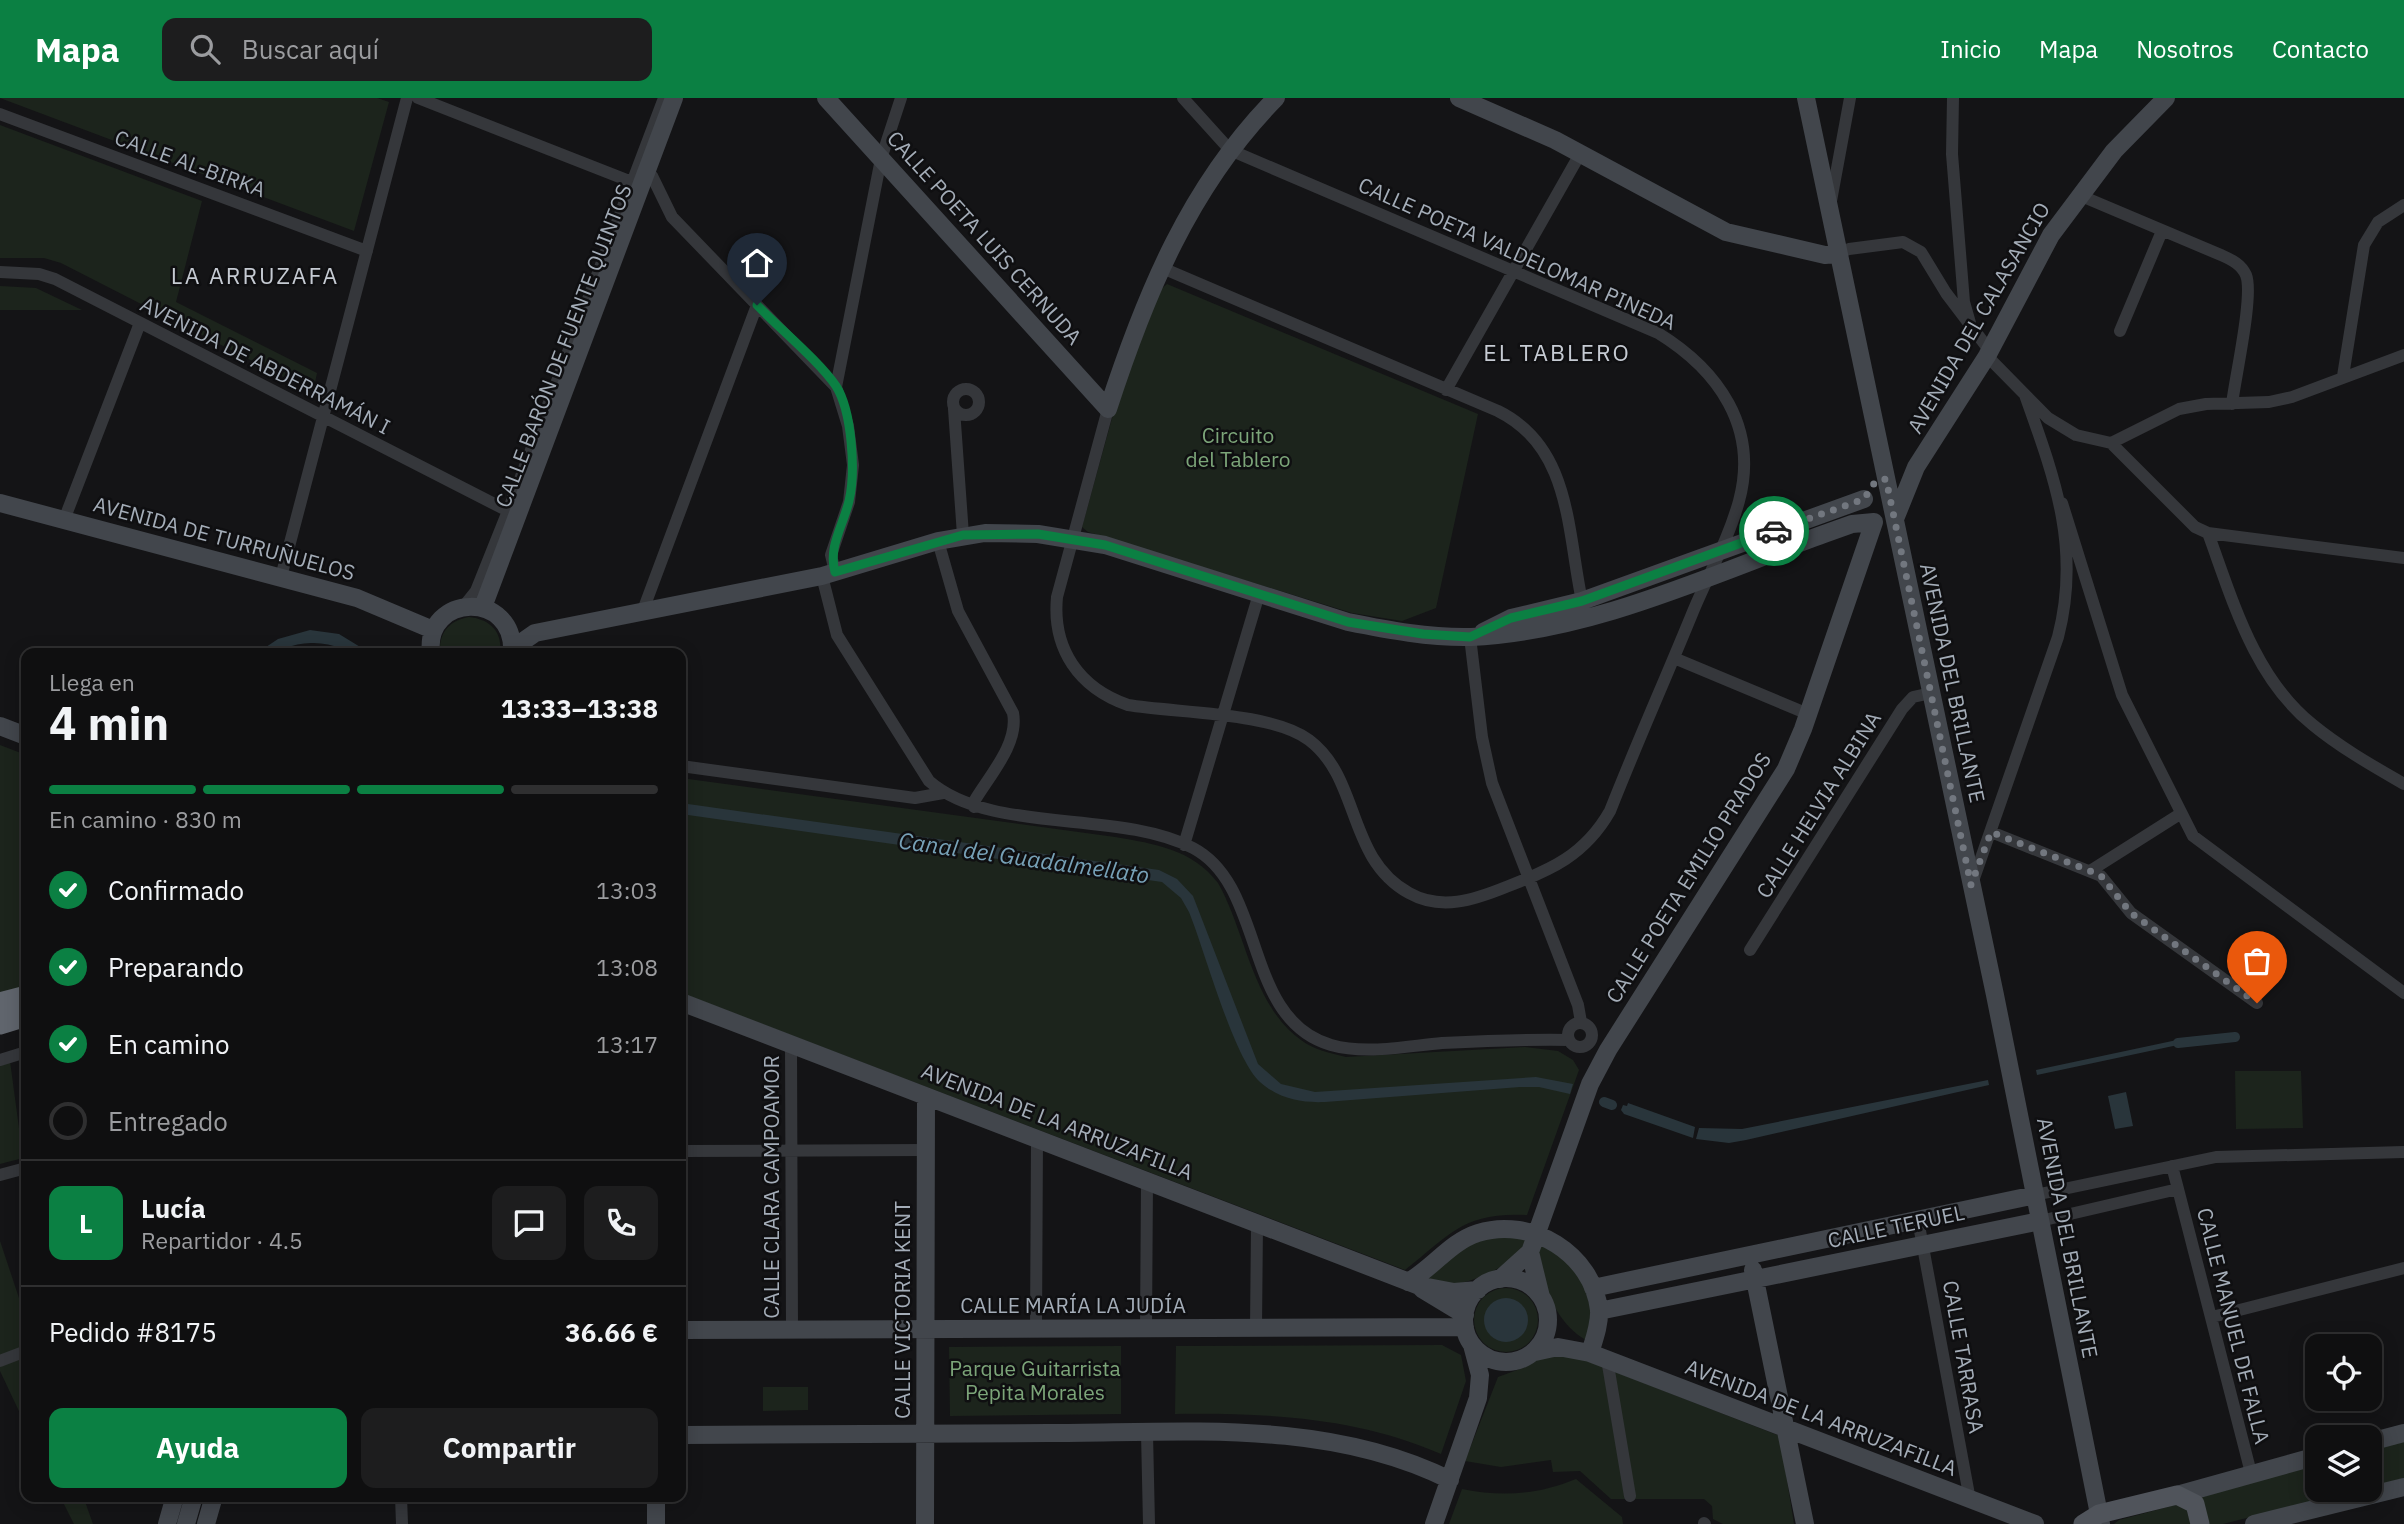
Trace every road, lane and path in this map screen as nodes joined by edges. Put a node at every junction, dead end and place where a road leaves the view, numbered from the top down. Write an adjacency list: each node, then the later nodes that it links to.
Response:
1 (407, 98): 25 (street)
2 (418, 98): 20 (street)
3 (664, 98): 20 (street, CALLE BARÓN DE FUENTE QUINTOS)
4 (674, 98): 68 (main road, CALLE BARÓN DE FUENTE QUINTOS)
5 (683, 98): 19 (street, CALLE BARÓN DE FUENTE QUINTOS)
6 (826, 98): 18 (main road, CALLE POETA LUIS CERNUDA)
7 (901, 98): 18 (street)
8 (1183, 98): 16 (street, CALLE POETA VALDELOMAR PINEDA)
9 (1276, 98): 16 (main road)
10 (1806, 98): 23 (main road, AVENIDA DEL BRILLANTE)
11 (1850, 98): 23 (street)
12 (1953, 98): 32 (street)
13 (2166, 98): 21 (main road, AVENIDA DEL CALASANCIO)
14 (1466, 99): 17 (main road)
15 (0, 114): 25 (street, CALLE AL-BIRKA)
16 (1230, 150): 27 (main road); 29 (street, CALLE POETA VALDELOMAR PINEDA)
17 (1580, 154): 26 (main road); 29 (street)
18 (881, 159): 37 (street); 42 (main road, CALLE POETA LUIS CERNUDA)
19 (652, 176): 30 (street); 68 (street, CALLE BARÓN DE FUENTE QUINTOS)
20 (632, 182): 50 (street, CALLE BARÓN DE FUENTE QUINTOS)
21 (2079, 195): 24 (street); 34 (main road, AVENIDA DEL CALASANCIO)
22 (2404, 205): 36 (street)
23 (1829, 215): 26 (main road, AVENIDA DEL BRILLANTE)
24 (2162, 231): 33 (street); 40 (street)
25 (367, 251): 43 (street)
26 (1836, 254): 32 (street); 46 (main road, AVENIDA DEL BRILLANTE)
27 (1160, 267): 38 (street); 42 (main road)
28 (0, 272): 31 (street, AVENIDA DE ABDERRAMÁN I)
29 (1512, 272): 38 (street); 58 (street, CALLE POETA VALDELOMAR PINEDA)
30 (757, 305): 37 (street); 69 (street)
31 (140, 323): 43 (street, AVENIDA DE ABDERRAMÁN I); 51 (street)
32 (1970, 323): 34 (street)
33 (2120, 331)
34 (1989, 354): 39 (street); 45 (main road, AVENIDA DEL CALASANCIO)
35 (2404, 355): 36 (street)
36 (2343, 376): 40 (street)
37 (836, 387): 60 (street)
38 (1446, 390): 66 (street)
39 (2025, 396): 44 (street); 49 (street)
40 (2232, 404): 44 (street)
41 (954, 409): 55 (street)
42 (1108, 409): 56 (street, CALLE POETA VALDELOMAR PINEDA)
43 (323, 417): 50 (street, AVENIDA DE ABDERRAMÁN I); 62 (street)
44 (2110, 443): 54 (street)
45 (1916, 467): 46 (main road, AVENIDA DEL CALASANCIO); 53 (main road, AVENIDA DEL CALASANCIO)
46 (1886, 479): 47 (main road); 53 (main road, AVENIDA DEL BRILLANTE)
47 (1864, 499): 52 (main road); 58 (main road)
48 (0, 503): 51 (main road, AVENIDA DE TURRUÑUELOS)
49 (2062, 503): 63 (street); 64 (street)
50 (508, 511): 67 (street, CALLE BARÓN DE FUENTE QUINTOS)
51 (64, 520): 62 (main road, AVENIDA DE TURRUÑUELOS)
52 (1874, 522): 53 (main road); 61 (main road); 79 (main road, CALLE POETA EMILIO PRADOS)
53 (1894, 523): 78 (main road, AVENIDA DEL BRILLANTE)
54 (2208, 533): 59 (street); 84 (street)
55 (963, 535): 56 (main road); 57 (main road)
56 (1073, 538): 65 (main road); 80 (street, CALLE POETA VALDELOMAR PINEDA)
57 (938, 541): 60 (main road); 86 (street)
58 (1720, 551): 61 (street, CALLE POETA VALDELOMAR PINEDA); 66 (main road)
59 (2404, 558)
60 (829, 574): 69 (main road); 85 (street)
61 (1711, 575): 73 (main road); 77 (street, CALLE POETA VALDELOMAR PINEDA)
62 (281, 577): 71 (main road, AVENIDA DE TURRUÑUELOS)
63 (2085, 578): 64 (street); 87 (street)
64 (2066, 581): 88 (street)
65 (1259, 594): 73 (main road); 80 (street)
66 (1582, 601): 73 (main road)
67 (464, 606): 68 (main road); 71 (main road)
68 (488, 610): 70 (main road)
69 (642, 613): 72 (main road)
70 (508, 628): 72 (main road); 75 (main road)
71 (433, 630): 74 (main road)
72 (536, 634): 76 (main road)
73 (1470, 637): 91 (street)
74 (431, 648)
75 (511, 648)
76 (516, 648)
77 (1674, 658): 79 (street); 91 (street, CALLE POETA VALDELOMAR PINEDA)
78 (1931, 693): 92 (main road, AVENIDA DEL BRILLANTE); 93 (street, CALLE HELVIA ALBINA)
79 (1808, 714): 105 (main road, CALLE POETA EMILIO PRADOS)
80 (1223, 718): 89 (street); 91 (street, CALLE POETA VALDELOMAR PINEDA)
81 (0, 726): 82 (main road)
82 (21, 734)
83 (686, 767): 85 (street)
84 (2404, 784)
85 (943, 793): 86 (street)
86 (974, 807): 89 (street)
87 (2180, 814): 90 (street); 94 (street)
88 (1991, 832): 90 (street); 92 (street)
89 (1184, 845): 102 (street)
90 (2090, 871): 96 (street)
91 (1528, 878): 100 (street)
92 (1971, 885): 119 (main road, AVENIDA DEL BRILLANTE)
93 (1749, 950)
94 (2404, 993)
95 (21, 998): 97 (highway)
96 (2257, 1003)
97 (0, 1004)
98 (686, 1004): 104 (main road, AVENIDA DE LA ARRUZAFILLA)
99 (21, 1017): 101 (highway)
100 (1581, 1022): 102 (street); 103 (street)
101 (0, 1023)
102 (1569, 1040): 103 (street)
103 (1591, 1040): 105 (street)
104 (791, 1044): 108 (main road, AVENIDA DE LA ARRUZAFILLA); 110 (street, CALLE CLARA CAMPOAMOR)
105 (1608, 1050): 123 (main road, CALLE POETA EMILIO PRADOS)
106 (21, 1054): 107 (street)
107 (0, 1060)
108 (926, 1097): 109 (main road, AVENIDA DE LA ARRUZAFILLA); 111 (main road, CALLE VICTORIA KENT)
109 (1037, 1139): 117 (main road, AVENIDA DE LA ARRUZAFILLA); 141 (street)
110 (791, 1150): 111 (street); 112 (street); 142 (street, CALLE CLARA CAMPOAMOR)
111 (926, 1150): 140 (main road, CALLE VICTORIA KENT)
112 (686, 1151)
113 (2404, 1152): 114 (street, CALLE TERUEL)
114 (2172, 1166): 118 (street); 119 (street, CALLE TERUEL)
115 (21, 1169): 116 (street)
116 (0, 1175)
117 (1147, 1182): 122 (main road, AVENIDA DE LA ARRUZAFILLA); 138 (street)
118 (2178, 1189): 121 (street, CALLE TERUEL); 136 (street, CALLE MANUEL DE FALLA)
119 (2035, 1195): 120 (main road, CALLE TERUEL); 121 (main road, AVENIDA DEL BRILLANTE)
120 (1918, 1220): 124 (street, CALLE TARRASA); 126 (main road, CALLE TERUEL)
121 (2040, 1220): 124 (main road, CALLE TERUEL); 169 (main road, AVENIDA DEL BRILLANTE)
122 (1257, 1224): 130 (main road, AVENIDA DE LA ARRUZAFILLA); 139 (street)
123 (1537, 1233): 125 (main road, CALLE POETA EMILIO PRADOS); 130 (main road); 131 (main road)
124 (1923, 1245): 129 (main road, CALLE TERUEL); 163 (street, CALLE TARRASA)
125 (1530, 1252): 128 (main road); 133 (main road)
126 (1749, 1256): 129 (main road); 131 (main road, CALLE TERUEL)
127 (2404, 1268): 136 (street)
128 (1500, 1279): 132 (main road); 133 (main road)
129 (1755, 1280): 134 (main road, CALLE TERUEL); 151 (main road)
130 (1412, 1284): 132 (main road, AVENIDA DE LA ARRUZAFILLA); 137 (main road, AVENIDA DE LA ARRUZAFILLA)
131 (1593, 1288): 134 (main road)
132 (1478, 1290): 137 (main road)
133 (1541, 1297): 135 (main road)
134 (1599, 1311): 147 (main road)
135 (1549, 1315): 145 (main road); 147 (main road, AVENIDA DE LA ARRUZAFILLA)
136 (2212, 1317): 158 (street, CALLE MANUEL DE FALLA)
137 (1465, 1321): 139 (main road, CALLE MARÍA LA JUDÍA); 144 (main road)
138 (1146, 1328): 139 (main road, CALLE MARÍA LA JUDÍA); 141 (main road, CALLE MARÍA LA JUDÍA)
139 (1256, 1328)
140 (926, 1329): 141 (main road, CALLE MARÍA LA JUDÍA); 142 (main road, CALLE MARÍA LA JUDÍA); 154 (main road, CALLE VICTORIA KENT)
141 (1035, 1329)
142 (792, 1330): 143 (main road, CALLE MARÍA LA JUDÍA)
143 (686, 1331)
144 (1472, 1345): 149 (main road); 150 (main road)
145 (1535, 1352): 147 (main road, AVENIDA DE LA ARRUZAFILLA); 149 (main road)
146 (21, 1353): 148 (street)
147 (1598, 1356): 151 (main road, AVENIDA DE LA ARRUZAFILLA); 162 (street)
148 (0, 1362)
149 (1511, 1363): 150 (main road)
150 (1478, 1398): 159 (main road)
151 (1784, 1428): 163 (main road, AVENIDA DE LA ARRUZAFILLA); 179 (main road)
152 (1147, 1433): 154 (main road); 159 (main road); 177 (street)
153 (2404, 1433): 156 (main road)
154 (925, 1434): 155 (main road); 175 (main road, CALLE VICTORIA KENT)
155 (686, 1435)
156 (2382, 1439)
157 (2305, 1459): 158 (main road)
158 (2251, 1473): 161 (main road)
159 (1450, 1480): 178 (main road)
160 (2404, 1487): 183 (main road)
161 (2177, 1495): 169 (main road); 182 (main road)
162 (1630, 1496)
163 (1970, 1500): 180 (main road, AVENIDA DE LA ARRUZAFILLA)
164 (173, 1502): 170 (main road)
165 (192, 1502): 171 (main road)
166 (212, 1502): 172 (main road)
167 (401, 1502): 173 (street)
168 (656, 1502): 174 (main road)
169 (2094, 1519): 181 (main road)
170 (167, 1524)
171 (186, 1524)
172 (206, 1524)
173 (401, 1524)
174 (656, 1524)
175 (925, 1524)
176 (1135, 1524): 177 (street)
177 (1149, 1524)
178 (1434, 1524)
179 (1805, 1524)
180 (2035, 1524)
181 (2073, 1524)
182 (2200, 1524)
183 (2254, 1524)

